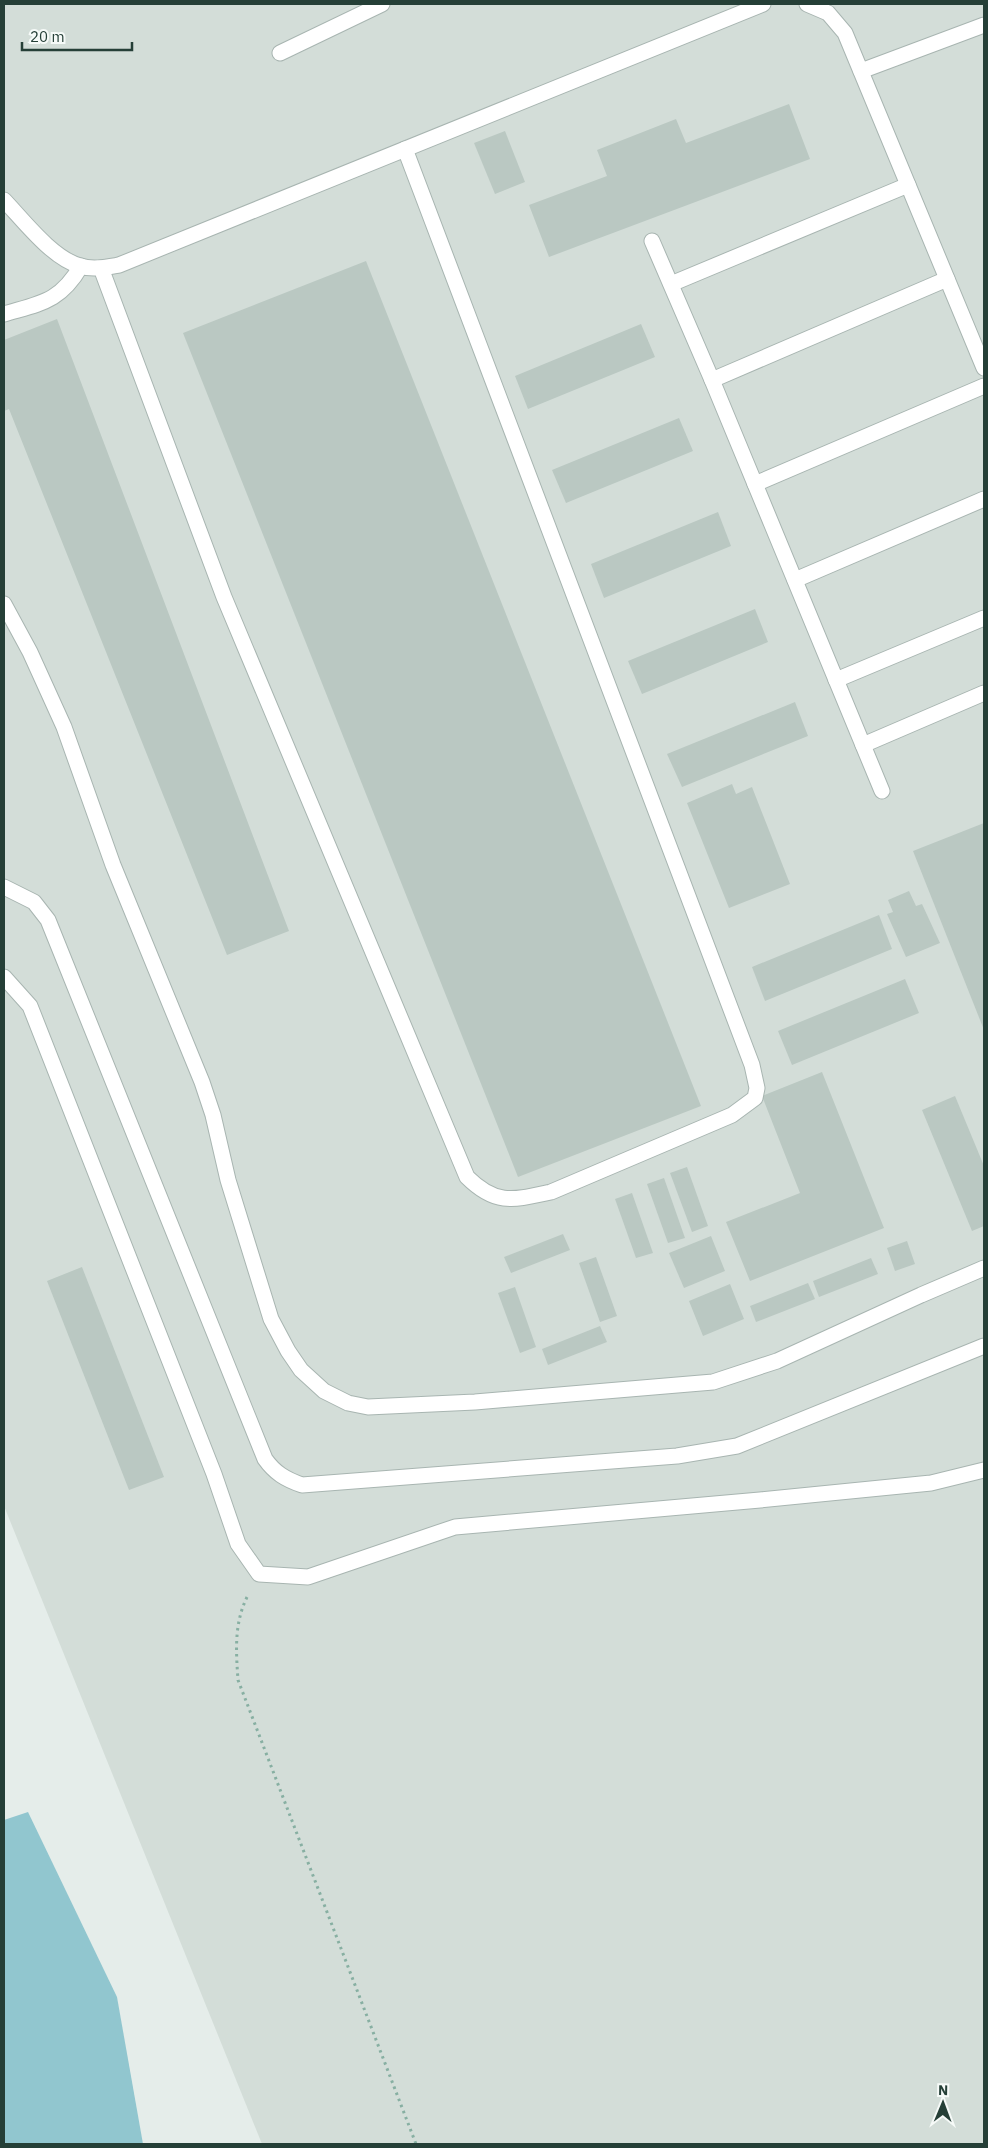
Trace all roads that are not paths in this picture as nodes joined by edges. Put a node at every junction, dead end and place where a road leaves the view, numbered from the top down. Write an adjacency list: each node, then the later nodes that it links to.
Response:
1 (382, 4): 5 (lane)
2 (763, 4): 7 (lane)
3 (808, 4): 6 (lane)
4 (984, 25): 6 (lane)
5 (280, 53)
6 (861, 71): 8 (lane)
7 (405, 149): 12 (lane); 12 (lane)
8 (908, 184): 13 (lane); 14 (lane)
9 (4, 200): 11 (lane)
10 (652, 240): 14 (lane)
11 (81, 266): 12 (lane); 15 (lane)
12 (101, 268)
13 (948, 279): 16 (lane); 17 (lane)
14 (670, 284): 17 (lane)
15 (4, 314)
16 (984, 368)
17 (712, 380): 19 (lane)
18 (984, 386): 19 (lane)
19 (755, 484): 21 (lane)
20 (984, 499): 21 (lane)
21 (795, 580): 24 (lane)
22 (4, 604): 30 (lane)
23 (984, 618): 24 (lane)
24 (836, 680): 26 (lane)
25 (984, 693): 26 (lane)
26 (863, 745): 27 (lane)
27 (882, 791)
28 (4, 886): 31 (lane)
29 (4, 977): 32 (lane)
30 (984, 1268)
31 (984, 1346)
32 (984, 1470)

